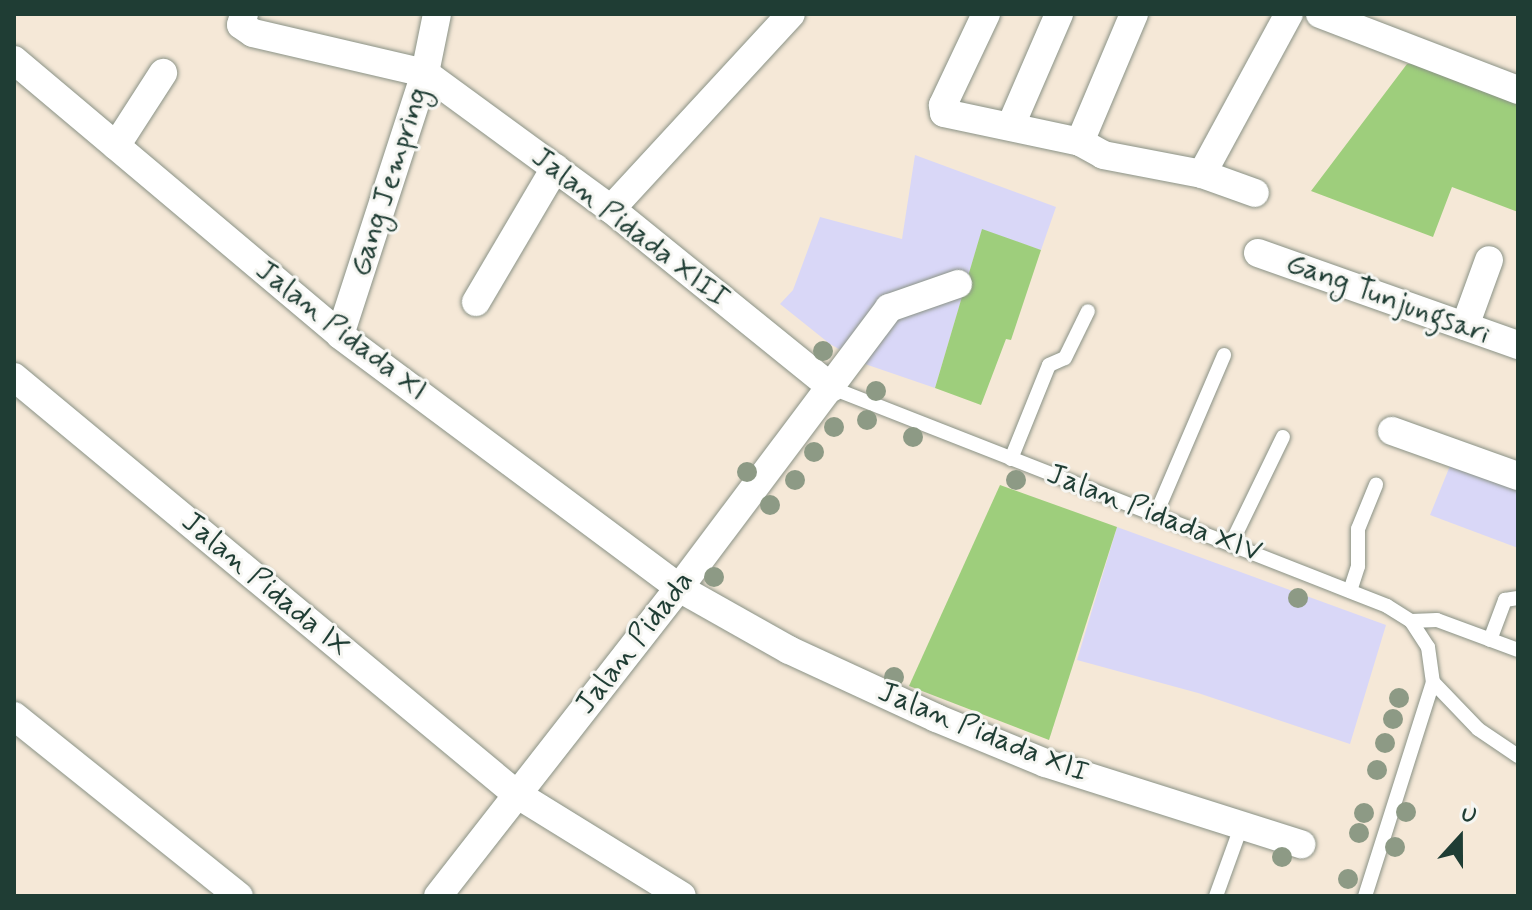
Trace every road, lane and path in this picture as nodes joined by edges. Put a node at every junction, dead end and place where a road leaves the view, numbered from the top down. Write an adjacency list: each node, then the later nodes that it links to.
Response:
1 (244, 14): 11 (street)
2 (437, 14): 11 (street, Gang Jempring)
3 (791, 14): 19 (street)
4 (986, 14): 13 (street)
5 (1059, 14): 13 (street)
6 (1134, 14): 14 (street)
7 (1289, 14): 17 (street)
8 (1320, 14): 12 (street)
9 (14, 60): 15 (street, Jalan Pidada XI)
10 (163, 73): 15 (street)
11 (425, 73): 16 (street, Jalan Pidada XIII); 26 (street, Gang Jempring)
12 (1518, 90)
13 (1011, 125): 14 (street)
14 (1080, 142): 17 (street)
15 (116, 146): 26 (street, Jalan Pidada XI)
16 (555, 168): 19 (street, Jalan Pidada XIII); 23 (street)
17 (1202, 174): 18 (street)
18 (1255, 193)
19 (611, 209): 30 (street, Jalan Pidada XIII)
20 (1258, 253): 25 (street, Gang Tunjungsari)
21 (1489, 260): 25 (street)
22 (958, 284): 30 (street, Jalan Pidada)
23 (476, 302)
24 (1088, 311): 33 (lane)
25 (1465, 326): 27 (street, Gang Tunjungsari)
26 (340, 335): 38 (street, Jalan Pidada XI)
27 (1518, 345)
28 (1224, 355): 36 (lane)
29 (15, 381): 47 (street, Jalan Pidada IX)
30 (832, 388): 33 (lane, Jalan Pidada XIV); 38 (street, Jalan Pidada)
31 (1392, 431): 34 (street)
32 (1283, 437): 37 (lane)
33 (1011, 459): 36 (lane, Jalan Pidada XIV)
34 (1518, 476)
35 (1376, 485): 39 (lane)
36 (1156, 514): 37 (lane, Jalan Pidada XIV)
37 (1231, 544): 39 (lane, Jalan Pidada XIV)
38 (679, 588): 47 (street, Jalan Pidada); 48 (street, Jalan Pidada XII)
39 (1350, 591): 41 (lane, Jalan Pidada XIV)
40 (1518, 598): 42 (lane)
41 (1411, 621): 42 (lane); 44 (lane)
42 (1490, 640): 43 (lane)
43 (1518, 650)
44 (1433, 682): 46 (lane); 54 (lane)
45 (14, 716): 50 (street)
46 (1518, 756)
47 (515, 793): 51 (street, Jalan Pidada); 52 (street, Jalan Pidada IX)
48 (1241, 827): 49 (street, Jalan Pidada XII); 53 (lane)
49 (1301, 844)
50 (239, 896)
51 (438, 896)
52 (682, 896)
53 (1216, 896)
54 (1365, 896)

